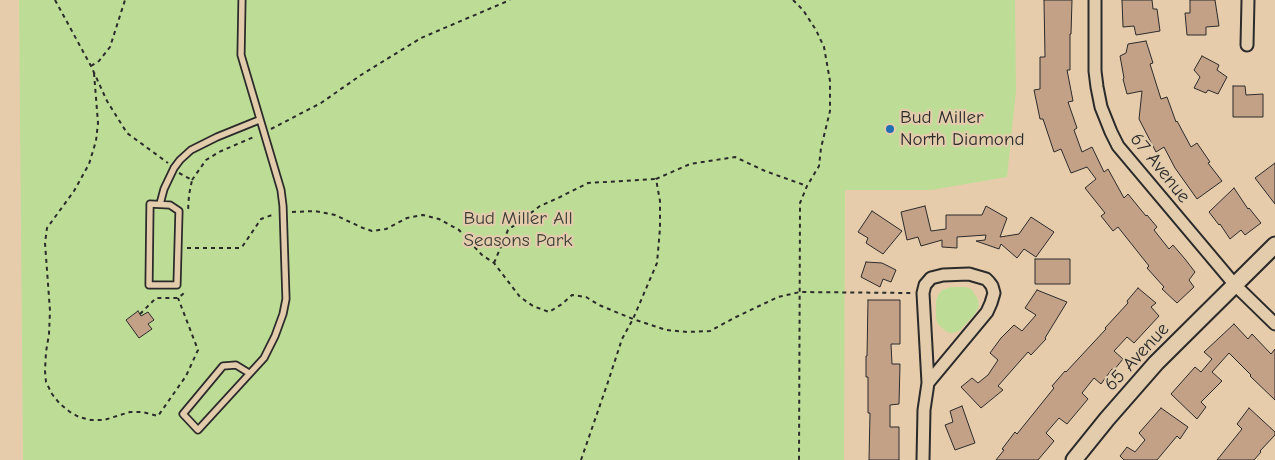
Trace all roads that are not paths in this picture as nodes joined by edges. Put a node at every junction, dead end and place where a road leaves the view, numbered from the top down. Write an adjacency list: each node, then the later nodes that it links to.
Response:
1 (242, 0): 5 (lane)
2 (1096, 0): 8 (street, 67 Avenue)
3 (1248, 0): 4 (street)
4 (1247, 45)
5 (260, 120): 6 (lane); 10 (lane)
6 (160, 204): 6 (lane)
7 (1275, 246): 8 (street, 65 Avenue)
8 (1235, 285): 9 (street, 67 Avenue); 13 (street, 65 Avenue)
9 (1275, 324)
10 (249, 373): 10 (lane)
11 (928, 383): 11 (street); 12 (street)
12 (923, 460)
13 (1074, 460)

